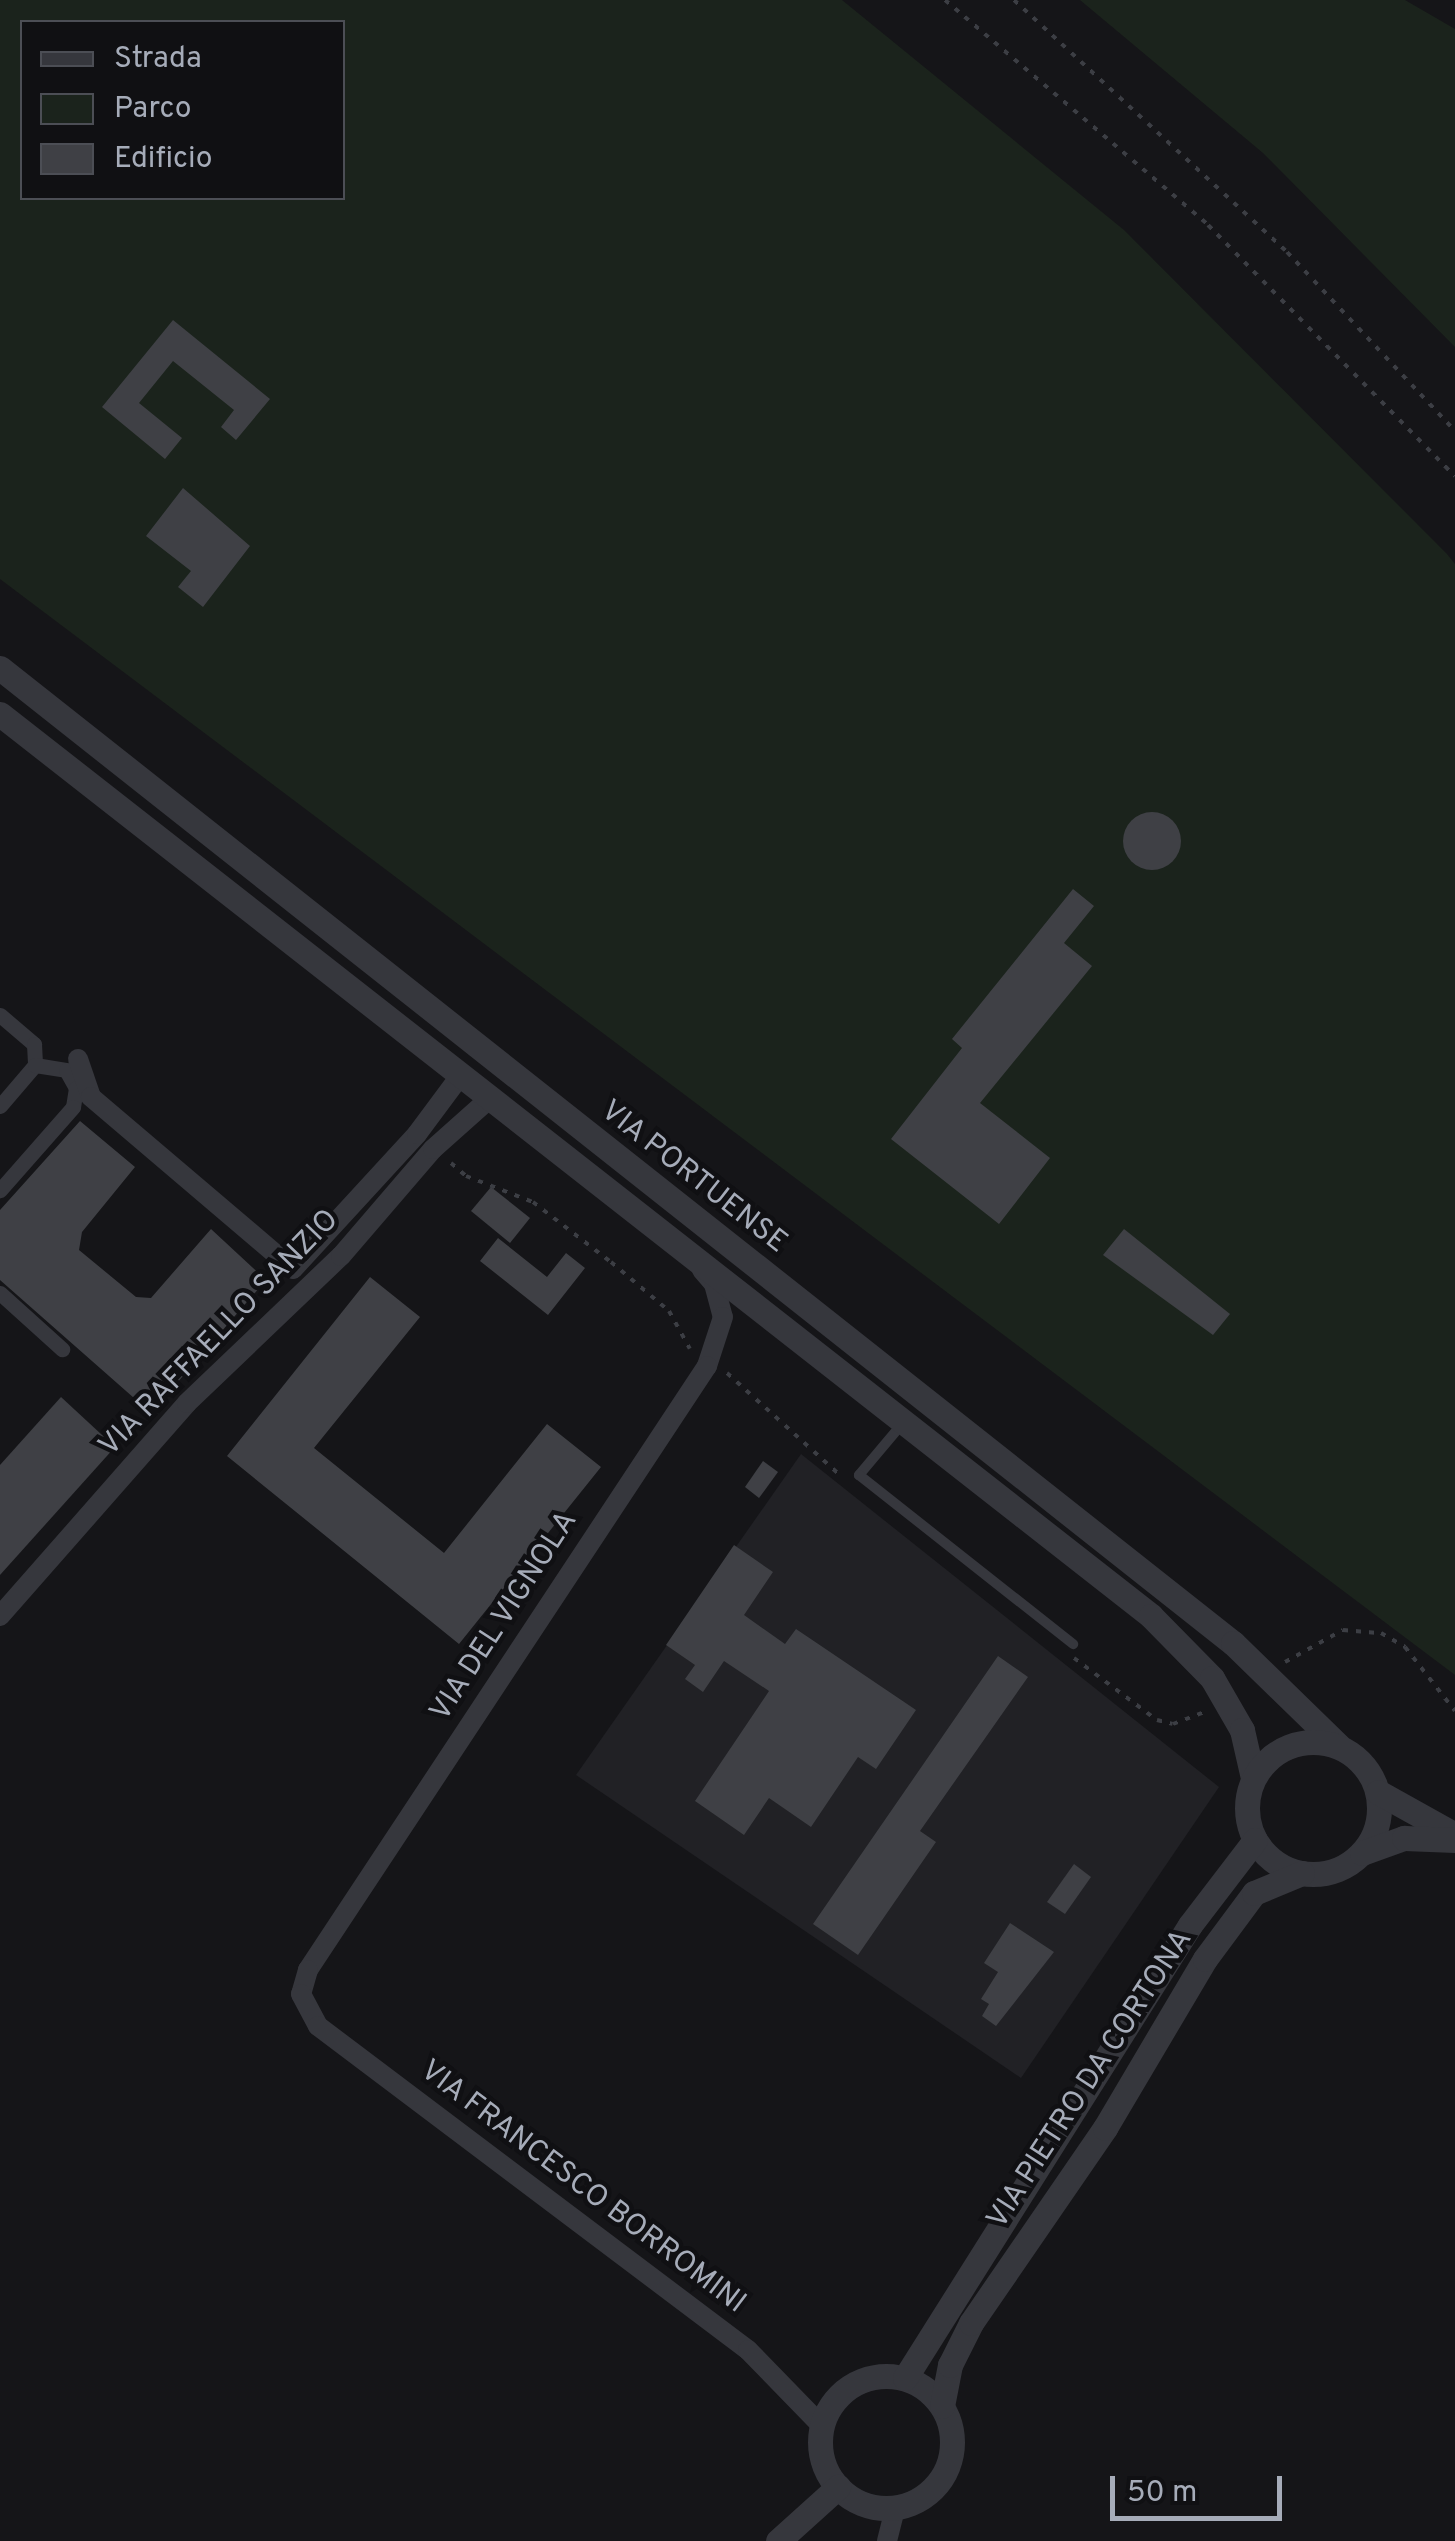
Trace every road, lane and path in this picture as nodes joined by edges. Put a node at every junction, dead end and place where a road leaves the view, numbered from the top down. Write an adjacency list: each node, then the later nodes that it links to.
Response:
1 (945, 0): 4 (path)
2 (1014, 0): 3 (path)
3 (1455, 431)
4 (1455, 476)
5 (0, 668): 23 (street, VIA PORTUENSE)
6 (0, 714): 10 (street)
7 (0, 1014): 9 (street)
8 (78, 1059): 10 (street)
9 (35, 1065): 12 (street); 14 (street)
10 (460, 1076): 11 (street)
11 (488, 1100): 13 (street, VIA RAFFAELLO SANZIO); 15 (street)
12 (0, 1106)
13 (434, 1149): 18 (path); 21 (street, VIA RAFFAELLO SANZIO)
14 (0, 1190)
15 (694, 1262): 18 (street, VIA DEL VIGNOLA); 19 (street)
16 (0, 1293): 17 (street)
17 (62, 1349)
18 (708, 1364): 20 (path); 33 (street, VIA DEL VIGNOLA)
19 (905, 1420): 22 (lane); 24 (street)
20 (856, 1488)
21 (0, 1616)
22 (1070, 1648): 24 (path)
23 (1266, 1672): 25 (path); 26 (street, VIA PORTUENSE)
24 (1224, 1700): 27 (street)
25 (1455, 1711)
26 (1339, 1746): 27 (street); 28 (street)
27 (1253, 1778): 30 (street)
28 (1378, 1792): 29 (street); 31 (street)
29 (1455, 1837): 31 (street)
30 (1255, 1840): 32 (street); 34 (street, VIA PIETRO DA CORTONA)
31 (1362, 1853): 32 (street)
32 (1302, 1873): 35 (street, VIA PIETRO DA CORTONA)
33 (303, 2002): 36 (street, VIA FRANCESCO BORROMINI)
34 (904, 2378): 35 (street); 36 (street)
35 (942, 2406): 38 (street)
36 (822, 2426): 37 (street)
37 (838, 2487): 38 (street); 39 (street)
38 (895, 2508): 40 (street)
39 (778, 2541)
40 (886, 2541)

